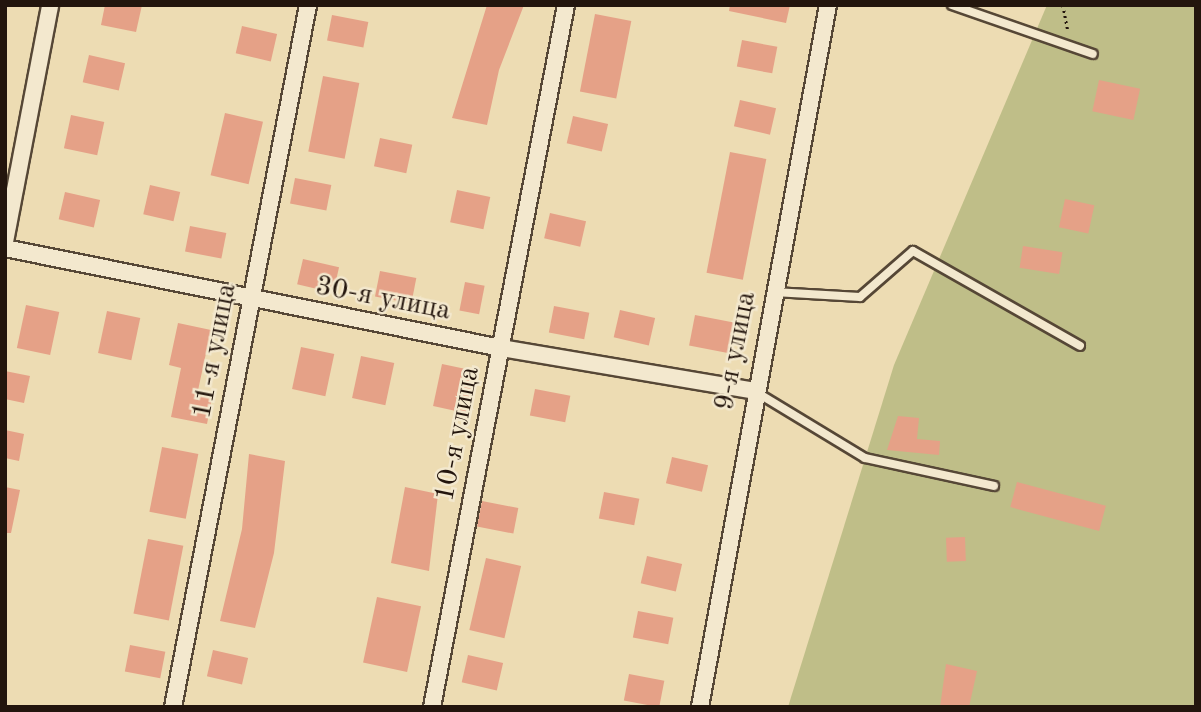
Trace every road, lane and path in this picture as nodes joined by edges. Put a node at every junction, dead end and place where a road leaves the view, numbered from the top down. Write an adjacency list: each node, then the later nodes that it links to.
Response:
1 (50, 5): 9 (street)
2 (308, 5): 12 (street, 11-я улица)
3 (566, 5): 14 (street, 10-я улица)
4 (828, 5): 11 (street, 9-я улица)
5 (952, 5): 8 (lane)
6 (1063, 5): 7 (path)
7 (1068, 32)
8 (1093, 54)
9 (5, 242)
10 (5, 248): 12 (street, 30-я улица)
11 (774, 292): 13 (lane); 15 (street, 9-я улица)
12 (251, 300): 14 (street, 30-я улица); 17 (street, 11-я улица)
13 (1080, 346)
14 (501, 348): 15 (street, 30-я улица); 18 (street, 10-я улица)
15 (754, 391): 16 (lane); 19 (street, 9-я улица)
16 (993, 486)
17 (173, 707)
18 (432, 707)
19 (700, 707)

